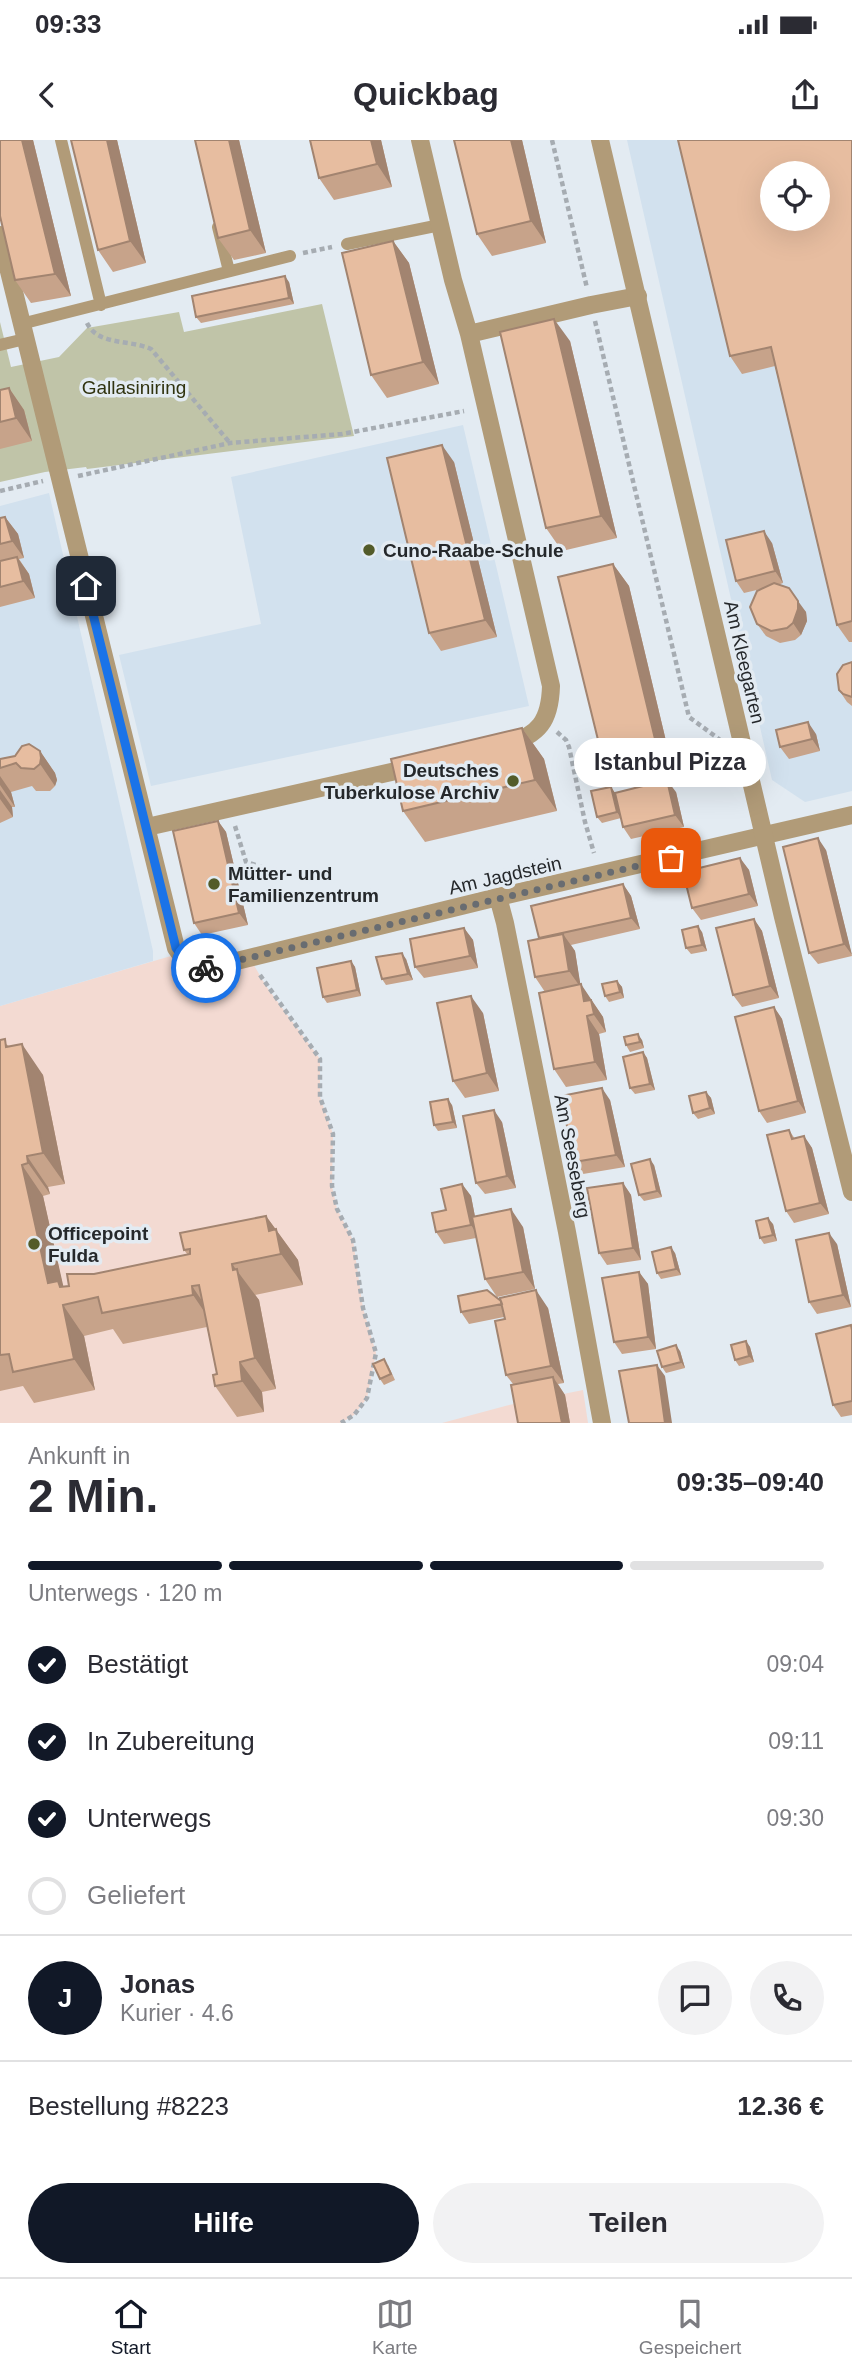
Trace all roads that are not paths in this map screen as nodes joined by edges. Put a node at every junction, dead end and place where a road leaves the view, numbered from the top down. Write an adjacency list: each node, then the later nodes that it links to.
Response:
1 (61, 140): 11 (lane)
2 (420, 140): 5 (street)
3 (600, 140): 10 (street, Am Kleegarten)
4 (216, 221): 9 (lane)
5 (440, 225): 7 (lane); 13 (street)
6 (0, 235): 12 (street)
7 (346, 244)
8 (290, 256): 9 (lane)
9 (229, 271): 11 (lane)
10 (638, 296): 13 (street); 19 (street, Am Kleegarten)
11 (101, 304): 12 (lane)
12 (23, 332): 14 (lane); 18 (street)
13 (469, 334): 15 (street)
14 (0, 345)
15 (485, 750)
16 (434, 762): 18 (street)
17 (852, 815): 19 (street, Am Jagdstein)
18 (147, 827): 20 (street, Am Jagdstein)
19 (765, 836): 20 (street, Am Jagdstein); 21 (street, Am Kleegarten)
20 (498, 897): 22 (street, Am Seeseberg)
21 (852, 1192)
22 (602, 1423)

